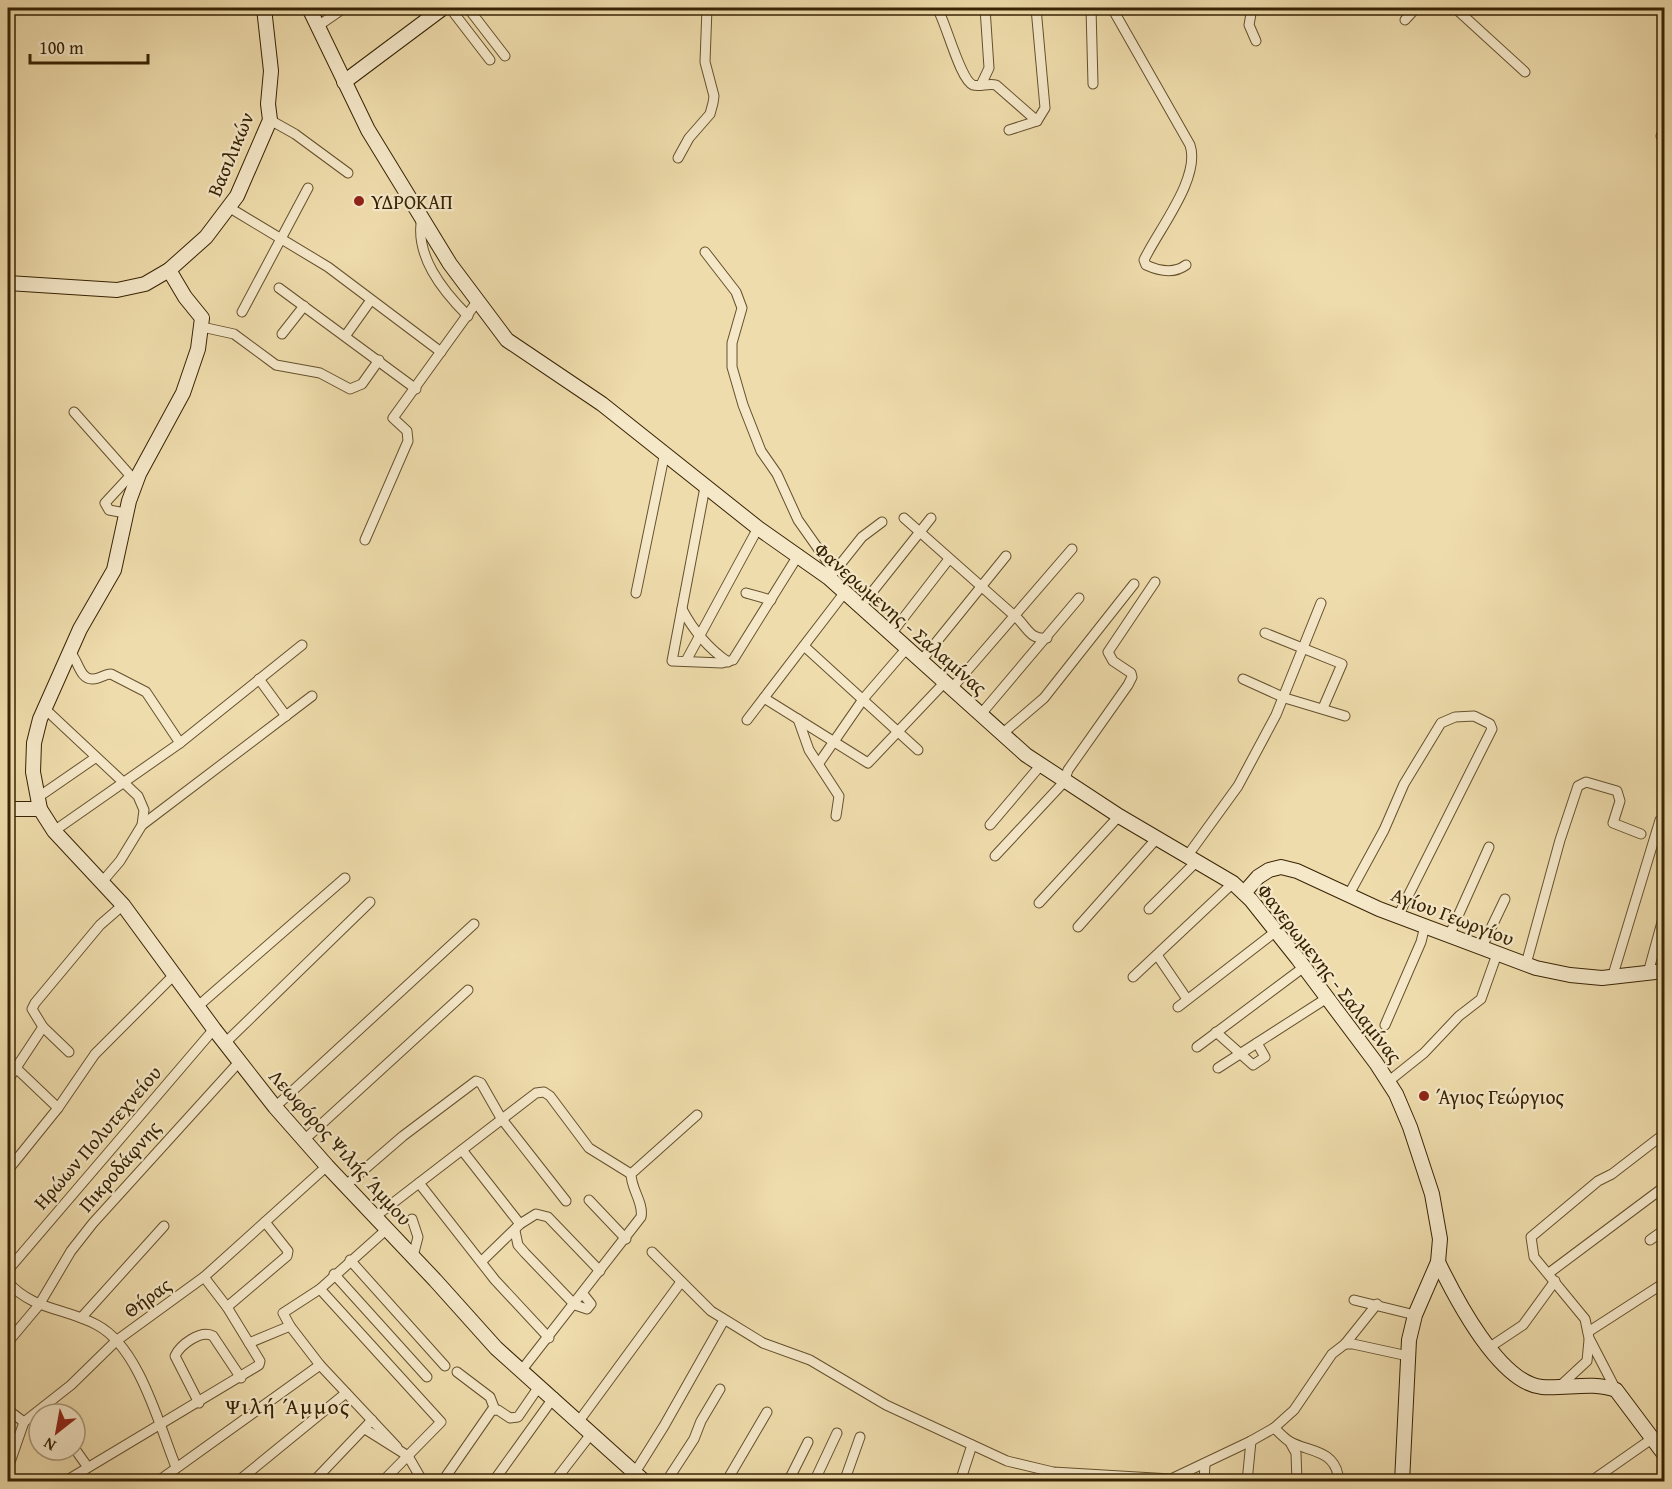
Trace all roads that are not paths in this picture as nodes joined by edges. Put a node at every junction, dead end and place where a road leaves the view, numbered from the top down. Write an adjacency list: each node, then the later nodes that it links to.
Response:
1 (264, 8): 25 (street, Βασιλικών)
2 (309, 8): 17 (street, Φανερωμενης - Σαλαμίνας)
3 (344, 8): 17 (street)
4 (443, 8): 22 (street)
5 (450, 8): 20 (street)
6 (468, 8): 19 (street)
7 (707, 8): 28 (street)
8 (938, 8): 24 (street)
9 (985, 8): 24 (street)
10 (1036, 8): 26 (street)
11 (1090, 8): 23 (street)
12 (1112, 8): 35 (street)
13 (1252, 8): 18 (street)
14 (1416, 8): 16 (street)
15 (1455, 8): 21 (street)
16 (1406, 20)
17 (318, 26): 22 (street, Φανερωμενης - Σαλαμίνας)
18 (1256, 41)
19 (505, 56)
20 (490, 60)
21 (1525, 72)
22 (344, 82): 32 (street, Φανερωμενης - Σαλαμίνας)
23 (1093, 84)
24 (981, 85): 26 (street)
25 (270, 120): 29 (street); 31 (street, Βασιλικών)
26 (1037, 121): 27 (street)
27 (1010, 130)
28 (678, 158)
29 (348, 173)
30 (308, 188): 33 (street)
31 (230, 208): 33 (street); 36 (street, Βασιλικών)
32 (422, 217): 40 (street, Φανερωμενης - Σαλαμίνας); 43 (street)
33 (281, 241): 39 (street); 42 (street)
34 (705, 252): 65 (street)
35 (1185, 265)
36 (169, 270): 37 (street, Βασιλικών); 44 (street)
37 (8, 283)
38 (279, 288): 41 (street)
39 (371, 300): 46 (street); 47 (street)
40 (476, 303): 43 (street); 51 (street, Φανερωμενης - Σαλαμίνας)
41 (304, 306): 45 (street); 46 (street)
42 (243, 312)
43 (468, 316): 47 (street)
44 (202, 327): 48 (street); 52 (street)
45 (282, 334)
46 (346, 335): 48 (street)
47 (441, 352): 49 (street)
48 (379, 360): 49 (street)
49 (416, 389): 60 (street)
50 (74, 412): 52 (street)
51 (665, 452): 53 (street, Φανερωμενης - Σαλαμίνας); 70 (street)
52 (133, 479): 54 (street); 54 (street)
53 (705, 487): 58 (street, Φανερωμενης - Σαλαμίνας); 76 (street)
54 (125, 513): 86 (street)
55 (931, 518): 59 (street)
56 (904, 519): 59 (street)
57 (882, 522): 65 (street)
58 (758, 528): 62 (street, Φανερωμενης - Σαλαμίνας); 80 (street)
59 (920, 532): 64 (street); 75 (street)
60 (365, 540)
61 (1072, 549): 77 (street)
62 (799, 554): 65 (street, Φανερωμενης - Σαλαμίνας); 73 (street)
63 (1006, 556): 68 (street)
64 (949, 559): 68 (street); 79 (street)
65 (832, 575): 69 (street, Φανερωμενης - Σαλαμίνας)
66 (1155, 582): 112 (street)
67 (1134, 584): 105 (street)
68 (980, 588): 77 (street); 88 (street)
69 (845, 592): 75 (street, Φανερωμενης - Σαλαμίνας); 83 (street)
70 (636, 593)
71 (746, 593): 73 (street)
72 (1079, 598): 81 (street)
73 (771, 600): 89 (street)
74 (1321, 603): 85 (street)
75 (861, 606): 79 (street, Φανερωμενης - Σαλαμίνας)
76 (682, 609): 80 (street); 87 (street)
77 (1013, 615): 81 (street); 92 (street)
78 (1265, 633): 85 (street)
79 (891, 634): 84 (street, Φανερωμενης - Σαλαμίνας)
80 (699, 635): 87 (street); 89 (street)
81 (1047, 638): 99 (street)
82 (302, 645): 90 (street)
83 (804, 646): 94 (street); 95 (street)
84 (907, 648): 88 (street, Φανερωμενης - Σαλαμίνας); 95 (street)
85 (1304, 649): 96 (street); 98 (street)
86 (69, 651): 97 (street); 107 (street)
87 (686, 661): 89 (street)
88 (921, 661): 92 (street, Φανερωμενης - Σαλαμίνας)
89 (728, 662)
90 (259, 679): 100 (street); 107 (street)
91 (1244, 679): 96 (street)
92 (948, 685): 99 (street, Φανερωμενης - Σαλαμίνας); 104 (street)
93 (312, 696): 100 (street)
94 (764, 698): 102 (street); 103 (street)
95 (864, 698): 104 (street); 106 (street)
96 (1284, 698): 98 (street); 126 (street)
97 (44, 708): 109 (street); 114 (street)
98 (1323, 708): 101 (street)
99 (981, 714): 105 (street, Φανερωμενης - Σαλαμίνας)
100 (286, 716): 119 (street)
101 (1345, 716)
102 (798, 719): 106 (street); 110 (street)
103 (747, 720)
104 (897, 731): 106 (street); 108 (street)
105 (1002, 734): 111 (street, Φανερωμενης - Σαλαμίνας)
106 (834, 741): 110 (street)
107 (180, 742): 113 (street)
108 (918, 750)
109 (95, 758): 113 (street); 114 (street)
110 (819, 762): 116 (street)
111 (1040, 766): 112 (street, Φανερωμενης - Σαλαμίνας); 120 (street)
112 (1064, 782): 117 (street, Φανερωμενης - Σαλαμίνας); 125 (street)
113 (122, 783): 119 (street); 121 (street)
114 (38, 803): 115 (street); 121 (street, Λεωφόρος Ψιλής Άμμου)
115 (8, 810)
116 (836, 816)
117 (1119, 816): 123 (street, Φανερωμενης - Σαλαμίνας); 134 (street)
118 (1660, 820): 153 (street)
119 (142, 825): 128 (street)
120 (990, 825)
121 (54, 831): 128 (street, Λεωφόρος Ψιλής Άμμου)
122 (1641, 834): 148 (street)
123 (1158, 837): 126 (street, Φανερωμενης - Σαλαμίνας); 141 (street)
124 (1489, 847): 143 (street)
125 (995, 856)
126 (1192, 858): 129 (street, Φανερωμενης - Σαλαμίνας); 136 (street)
127 (345, 878): 158 (street)
128 (102, 882): 135 (street, Λεωφόρος Ψιλής Άμμου)
129 (1233, 883): 130 (street, Φανερωμενης - Σαλαμίνας); 146 (street)
130 (1247, 896): 131 (street, Αγίου Γεωργίου); 142 (street, Φανερωμενης - Σαλαμίνας); 147 (street)
131 (1348, 896): 138 (street, Αγίου Γεωργίου); 138 (street)
132 (1505, 899): 144 (street)
133 (370, 902): 163 (street)
134 (1039, 903)
135 (123, 905): 151 (street, Λεωφόρος Ψιλής Άμμου); 160 (street)
136 (1149, 909)
137 (1665, 915): 150 (street)
138 (1398, 916): 140 (street, Αγίου Γεωργίου)
139 (474, 924): 173 (street)
140 (1425, 926): 143 (street, Αγίου Γεωργίου); 159 (street)
141 (1078, 927)
142 (1275, 932): 147 (street, Φανερωμενης - Σαλαμίνας); 156 (street)
143 (1449, 936): 144 (street, Αγίου Γεωργίου)
144 (1480, 949): 145 (street, Αγίου Γεωργίου)
145 (1497, 954): 148 (street, Αγίου Γεωργίου); 172 (street)
146 (1157, 955): 152 (street); 156 (street)
147 (1301, 963): 155 (street, Φανερωμενης - Σαλαμίνας); 162 (street)
148 (1526, 964): 153 (street, Αγίου Γεωργίου)
149 (1665, 971): 150 (street, Αγίου Γεωργίου)
150 (1648, 973): 153 (street, Αγίου Γεωργίου)
151 (174, 975): 158 (street, Λεωφόρος Ψιλής Άμμου); 174 (street)
152 (1133, 977)
153 (1612, 978)
154 (468, 990): 178 (street)
155 (1327, 998): 164 (street); 172 (street, Φανερωμενης - Σαλαμίνας)
156 (1187, 999): 157 (street)
157 (1178, 1006)
158 (197, 1007): 161 (street, Λεωφόρος Ψιλής Άμμου)
159 (1385, 1025)
160 (43, 1027): 166 (street); 169 (street)
161 (214, 1029): 163 (street, Λεωφόρος Ψιλής Άμμου); 202 (street, Ηρώων Πολυτεχνείου)
162 (1215, 1032): 165 (street); 167 (street)
163 (225, 1043): 168 (street, Λεωφόρος Ψιλής Άμμου)
164 (1257, 1043): 167 (street); 167 (street)
165 (1197, 1047)
166 (69, 1052)
167 (1240, 1053): 170 (street)
168 (240, 1060): 173 (street, Λεωφόρος Ψιλής Άμμου); 213 (street, Πικροδάφνης)
169 (16, 1068): 171 (street); 174 (street)
170 (1218, 1068)
171 (8, 1080)
172 (1389, 1081): 201 (street, Φανερωμενης - Σαλαμίνας)
173 (275, 1107): 178 (street, Λεωφόρος Ψιλής Άμμου)
174 (58, 1108): 181 (street)
175 (697, 1115): 182 (street)
176 (501, 1118): 179 (street); 182 (street); 184 (street); 187 (street)
177 (1660, 1137): 206 (street)
178 (304, 1140): 180 (street, Λεωφόρος Ψιλής Άμμου)
179 (462, 1150): 183 (street); 192 (street)
180 (327, 1166): 184 (street, Λεωφόρος Ψιλής Άμμου); 190 (street, Θήρας)
181 (8, 1170)
182 (631, 1174): 195 (street)
183 (419, 1183): 188 (street); 200 (street)
184 (345, 1186): 188 (street, Λεωφόρος Ψιλής Άμμου)
185 (1665, 1186): 206 (street)
186 (589, 1200): 195 (street)
187 (566, 1202)
188 (376, 1216): 193 (street, Λεωφόρος Ψιλής Άμμου)
189 (412, 1219): 198 (street)
190 (265, 1222): 205 (street, Θήρας); 215 (street)
191 (164, 1226): 217 (street)
192 (517, 1227): 200 (street); 203 (street); 214 (street)
193 (387, 1229): 198 (street, Λεωφόρος Ψιλής Άμμου); 199 (street)
194 (1665, 1230): 196 (street)
195 (626, 1239): 203 (street)
196 (1650, 1240)
197 (652, 1252): 208 (street)
198 (413, 1256): 230 (street, Λεωφόρος Ψιλής Άμμου)
199 (350, 1260): 204 (street); 229 (street)
200 (482, 1261): 221 (street)
201 (1438, 1262): 216 (street); 226 (street)
202 (8, 1270)
203 (600, 1271): 214 (street)
204 (334, 1274): 210 (street); 232 (street)
205 (204, 1277): 215 (street); 222 (street, Θήρας)
206 (1552, 1277): 220 (street); 226 (street)
207 (8, 1282): 213 (street)
208 (681, 1282): 218 (street); 247 (street)
209 (1665, 1283): 220 (street)
210 (320, 1289): 219 (street); 262 (street)
211 (1354, 1300): 212 (street)
212 (1377, 1304): 216 (street); 225 (street)
213 (39, 1305): 217 (street); 223 (street, Πικροδάφνης)
214 (575, 1305): 221 (street)
215 (226, 1307): 224 (street)
216 (1415, 1315): 227 (street)
217 (81, 1318): 222 (street)
218 (724, 1320): 259 (street); 270 (street)
219 (290, 1326): 224 (street); 228 (street)
220 (1588, 1335): 235 (street); 237 (street)
221 (549, 1338): 230 (street)
222 (116, 1341): 240 (street, Θήρας); 248 (street)
223 (8, 1342)
224 (249, 1343): 233 (street)
225 (1345, 1344): 227 (street); 249 (street)
226 (1490, 1347): 235 (street)
227 (1408, 1356): 289 (street)
228 (320, 1365): 238 (street); 266 (street)
229 (446, 1366)
230 (521, 1371): 234 (street, Λεωφόρος Ψιλής Άμμου)
231 (457, 1372): 243 (street)
232 (427, 1377)
233 (241, 1378): 241 (street); 241 (street)
234 (540, 1385): 239 (street, Λεωφόρος Ψιλής Άμμου); 243 (street)
235 (1559, 1387): 237 (street)
236 (720, 1389): 280 (street)
237 (1616, 1390): 255 (street)
238 (346, 1393): 246 (street); 273 (street)
239 (554, 1398): 247 (street, Λεωφόρος Ψιλής Άμμου); 278 (street)
240 (52, 1402)
241 (199, 1403): 248 (street)
242 (8, 1410): 245 (street)
243 (495, 1410): 277 (street)
244 (767, 1412): 281 (street)
245 (27, 1419)
246 (372, 1419): 251 (street); 260 (street)
247 (579, 1421): 253 (street, Λεωφόρος Ψιλής Άμμου)
248 (159, 1426): 265 (street); 266 (street)
249 (1274, 1428): 256 (street); 258 (street)
250 (27, 1429): 267 (street)
251 (365, 1429): 260 (street); 274 (street)
252 (837, 1433): 283 (street)
253 (591, 1434): 270 (street, Λεωφόρος Ψιλής Άμμου); 279 (street)
254 (860, 1437): 284 (street)
255 (1653, 1437): 261 (street); 290 (street)
256 (1251, 1441): 264 (street); 287 (street)
257 (808, 1442): 282 (street)
258 (1290, 1442): 268 (street); 288 (street)
259 (972, 1445): 269 (street); 285 (street)
260 (397, 1447): 262 (street)
261 (1665, 1454)
262 (408, 1456): 275 (street); 276 (street)
263 (84, 1462): 265 (street)
264 (1205, 1464): 269 (street); 286 (street)
265 (87, 1466): 271 (street)
266 (176, 1467): 272 (street)
267 (8, 1468)
268 (1338, 1475)
269 (1052, 1477)
270 (636, 1478)
271 (64, 1482)
272 (157, 1482)
273 (237, 1482)
274 (312, 1482)
275 (382, 1482)
276 (423, 1482)
277 (441, 1482)
278 (493, 1482)
279 (554, 1482)
280 (666, 1482)
281 (726, 1482)
282 (788, 1482)
283 (814, 1482)
284 (844, 1482)
285 (960, 1482)
286 (1204, 1482)
287 (1247, 1482)
288 (1297, 1482)
289 (1402, 1482)
290 (1590, 1482)

